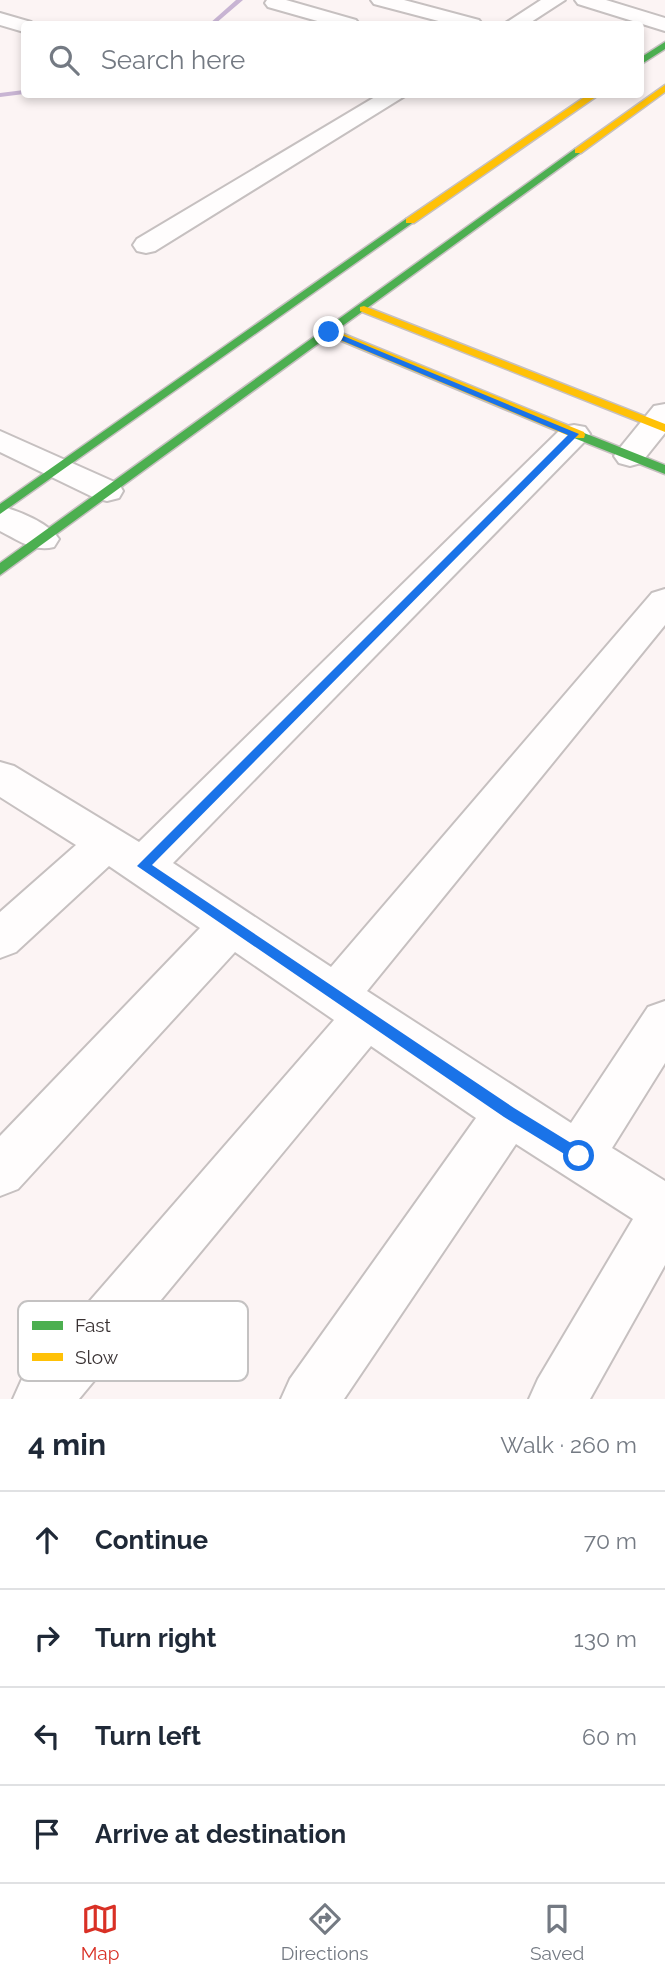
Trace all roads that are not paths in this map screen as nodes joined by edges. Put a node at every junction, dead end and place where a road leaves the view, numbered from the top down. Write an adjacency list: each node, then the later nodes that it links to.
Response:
1 (381, 0): 7 (street)
2 (555, 0): 8 (street)
3 (586, 0): 10 (street)
4 (275, 3): 6 (street)
5 (0, 19): 9 (street)
6 (338, 21)
7 (461, 21)
8 (519, 21)
9 (21, 25)
10 (665, 25)
11 (665, 45): 12 (street)
12 (644, 59)
13 (665, 88): 17 (street)
14 (390, 98): 16 (street)
15 (590, 98): 23 (street)
16 (146, 245)
17 (364, 309): 18 (street); 19 (street)
18 (329, 332): 20 (street); 25 (street)
19 (661, 421): 22 (street)
20 (574, 434): 22 (street); 32 (street)
21 (0, 440): 23 (street)
22 (629, 456): 24 (street)
23 (59, 469): 25 (street); 26 (street)
24 (665, 470)
25 (107, 491): 28 (street)
26 (0, 510)
27 (0, 517): 28 (street)
28 (43, 539): 29 (street)
29 (0, 570)
30 (665, 601): 35 (street)
31 (2, 781): 32 (street)
32 (125, 855): 33 (street); 34 (street)
33 (231, 925): 35 (street); 39 (street)
34 (0, 939)
35 (352, 1006): 37 (street); 41 (street)
36 (665, 1022): 38 (street)
37 (509, 1112): 38 (street); 44 (street)
38 (579, 1156): 40 (street)
39 (0, 1172)
40 (665, 1212): 45 (street)
41 (119, 1301)
42 (56, 1381): 43 (street)
43 (42, 1399)
44 (310, 1399)
45 (558, 1399)

